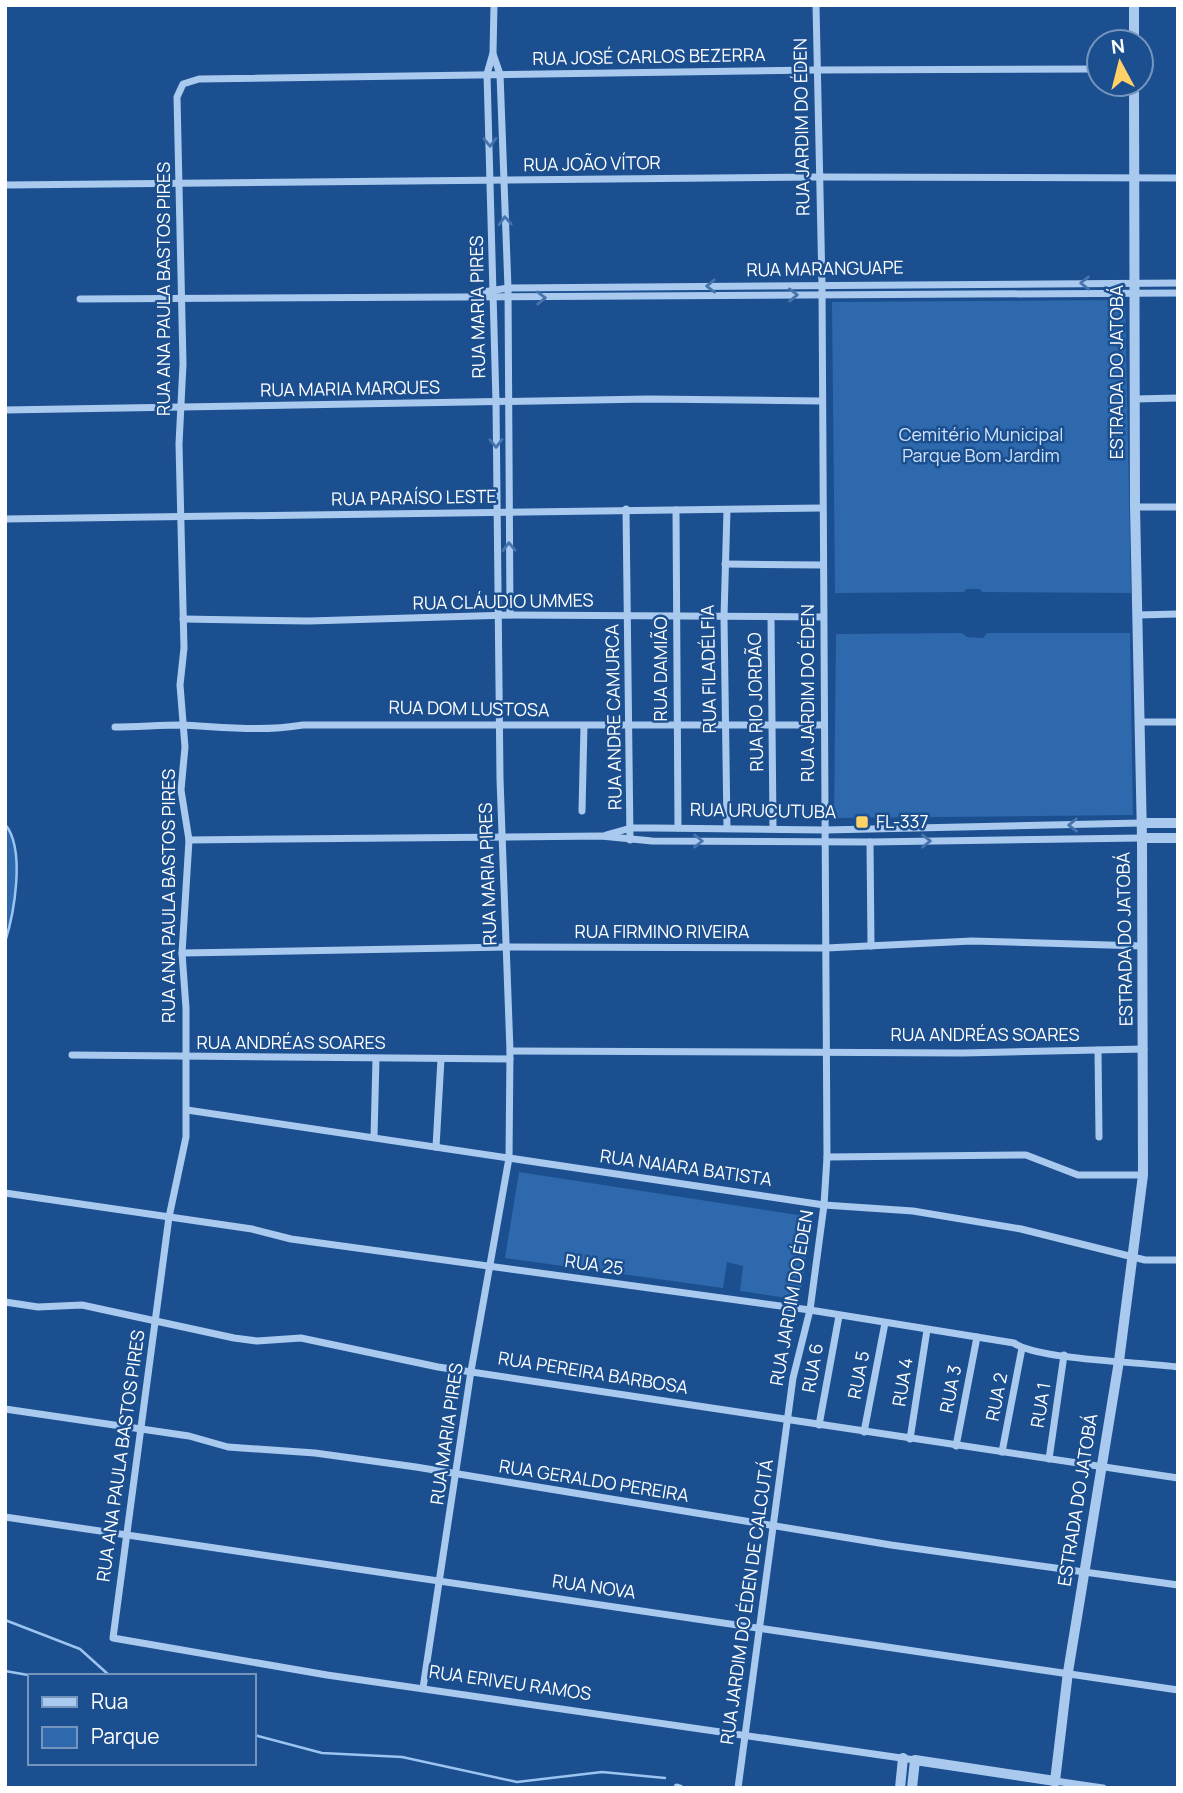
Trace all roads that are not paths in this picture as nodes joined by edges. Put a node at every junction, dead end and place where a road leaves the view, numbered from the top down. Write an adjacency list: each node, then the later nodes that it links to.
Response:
1 (494, 5): 5 (street, RUA MARIA PIRES)
2 (816, 5): 6 (street, RUA JARDIM DO ÉDEN)
3 (1134, 5): 4 (street)
4 (1134, 28)
5 (493, 53): 8 (street, RUA MARIA PIRES); 9 (street, RUA MARIA PIRES)
6 (816, 69): 7 (street, RUA JOSÉ CARLOS BEZERRA); 9 (street, RUA JOSÉ CARLOS BEZERRA); 12 (street, RUA JARDIM DO ÉDEN)
7 (1085, 69)
8 (487, 74): 9 (street, RUA JOSÉ CARLOS BEZERRA); 10 (street, RUA JOSÉ CARLOS BEZERRA); 16 (street, RUA MARIA PIRES, one-way to 16)
9 (500, 74): 15 (street, RUA MARIA PIRES)
10 (200, 79): 17 (street, RUA ANA PAULA BASTOS PIRES)
11 (1134, 98): 13 (street, ESTRADA DO JATOBÁ)
12 (819, 177): 13 (street, RUA JOÃO VÍTOR); 15 (street, RUA JOÃO VÍTOR); 20 (street, RUA JARDIM DO ÉDEN)
13 (1135, 178): 14 (street, RUA JOÃO VÍTOR); 23 (street, ESTRADA DO JATOBÁ)
14 (1178, 178)
15 (503, 181): 16 (street, RUA JOÃO VÍTOR); 22 (street, RUA MARIA PIRES, one-way to 15)
16 (491, 182): 17 (street, RUA JOÃO VÍTOR); 21 (street, RUA MARIA PIRES)
17 (180, 184): 18 (street, RUA JOÃO VÍTOR); 27 (street, RUA ANA PAULA BASTOS PIRES)
18 (6, 185)
19 (1178, 283): 23 (street, RUA MARANGUAPE)
20 (822, 285): 22 (street, RUA MARANGUAPE, one-way to 22); 23 (street, RUA MARANGUAPE, one-way to 20); 26 (street, RUA JARDIM DO ÉDEN)
21 (494, 288): 22 (street, RUA MARANGUAPE); 25 (street, RUA MARANGUAPE); 28 (street, RUA MARIA PIRES)
22 (508, 288): 30 (street, RUA MARIA PIRES)
23 (1134, 289): 24 (street, RUA MARANGUAPE); 26 (street, RUA MARANGUAPE); 32 (street, ESTRADA DO JATOBÁ)
24 (1178, 293)
25 (473, 294): 27 (street, RUA MARANGUAPE); 28 (street, RUA MARANGUAPE)
26 (822, 294): 30 (street, RUA MARANGUAPE, one-way to 26); 33 (street, RUA JARDIM DO ÉDEN)
27 (182, 297): 29 (street, RUA MARANGUAPE); 36 (street, RUA ANA PAULA BASTOS PIRES)
28 (494, 297): 30 (street, RUA MARANGUAPE); 34 (street, RUA MARIA PIRES)
29 (80, 299)
30 (508, 299): 35 (street, RUA MARIA PIRES)
31 (1178, 398): 32 (street)
32 (1135, 399): 38 (street, ESTRADA DO JATOBÁ)
33 (821, 401): 35 (street, RUA MARIA MARQUES); 40 (street, RUA JARDIM DO ÉDEN)
34 (496, 402): 35 (street, RUA MARIA MARQUES); 36 (street, RUA MARIA MARQUES); 45 (street, RUA MARIA PIRES, one-way to 45)
35 (507, 402): 44 (street, RUA MARIA PIRES)
36 (180, 407): 37 (street, RUA MARIA MARQUES); 46 (street, RUA ANA PAULA BASTOS PIRES)
37 (5, 410)
38 (1135, 507): 39 (street); 53 (street, ESTRADA DO JATOBÁ)
39 (1178, 507)
40 (822, 508): 43 (street, RUA PARAÍSO LESTE); 49 (street, RUA JARDIM DO ÉDEN)
41 (626, 509): 42 (street, RUA PARAÍSO LESTE); 44 (street, RUA PARAÍSO LESTE); 54 (street, RUA ANDRE CAMURCA)
42 (676, 510): 43 (street, RUA PARAÍSO LESTE); 55 (street, RUA DAMIÃO)
43 (727, 510): 48 (street, RUA FILADÉLFIA)
44 (509, 512): 45 (street, RUA PARAÍSO LESTE); 52 (street, RUA MARIA PIRES, one-way to 44)
45 (497, 513): 46 (street, RUA PARAÍSO LESTE); 51 (street, RUA MARIA PIRES)
46 (179, 517): 47 (street, RUA PARAÍSO LESTE); 59 (street, RUA ANA PAULA BASTOS PIRES)
47 (5, 519)
48 (725, 564): 49 (street); 56 (street, RUA FILADÉLFIA)
49 (822, 565): 57 (street, RUA JARDIM DO ÉDEN)
50 (1178, 614): 53 (street)
51 (499, 615): 52 (street, RUA CLÁUDIO UMMES); 59 (street, RUA CLÁUDIO UMMES); 62 (street, RUA MARIA PIRES)
52 (510, 615): 54 (street, RUA CLÁUDIO UMMES)
53 (1138, 615): 60 (street, ESTRADA DO JATOBÁ)
54 (629, 617): 55 (street, RUA CLÁUDIO UMMES); 63 (street, RUA ANDRE CAMURCA)
55 (677, 617): 56 (street, RUA CLÁUDIO UMMES); 69 (street, RUA DAMIÃO)
56 (724, 617): 58 (street, RUA CLÁUDIO UMMES); 64 (street, RUA FILADÉLFIA)
57 (824, 617): 58 (street, RUA CLÁUDIO UMMES); 66 (street, RUA JARDIM DO ÉDEN)
58 (771, 618): 65 (street, RUA RIO JORDÃO)
59 (183, 619): 67 (street, RUA ANA PAULA BASTOS PIRES)
60 (1140, 722): 61 (street); 72 (street, ESTRADA DO JATOBÁ)
61 (1178, 722)
62 (499, 724): 67 (street, RUA DOM LUSTOSA); 68 (street, RUA DOM LUSTOSA); 83 (street, RUA MARIA PIRES)
63 (629, 725): 68 (street, RUA DOM LUSTOSA); 69 (street, RUA DOM LUSTOSA); 74 (street, RUA ANDRE CAMURCA)
64 (725, 725): 65 (street, RUA DOM LUSTOSA); 69 (street, RUA DOM LUSTOSA); 76 (street, RUA FILADÉLFIA)
65 (773, 725): 66 (street, RUA DOM LUSTOSA); 77 (street, RUA RIO JORDÃO)
66 (824, 725): 78 (street, RUA JARDIM DO ÉDEN)
67 (181, 726): 70 (street, RUA DOM LUSTOSA); 82 (street, RUA ANA PAULA BASTOS PIRES)
68 (584, 726): 71 (street)
69 (677, 726): 75 (street, RUA DAMIÃO)
70 (115, 727)
71 (582, 811)
72 (1141, 823): 73 (street, RUA URUCUTUBA); 78 (street, RUA URUCUTUBA, one-way to 78); 80 (street, ESTRADA DO JATOBÁ)
73 (1178, 823)
74 (631, 828): 75 (street, RUA URUCUTUBA); 79 (street, RUA URUCUTUBA); 84 (street, RUA ANDRE CAMURCA)
75 (678, 828): 76 (street, RUA URUCUTUBA)
76 (727, 828): 77 (street, RUA URUCUTUBA)
77 (774, 828): 78 (street, RUA URUCUTUBA)
78 (825, 830): 85 (street, RUA JARDIM DO ÉDEN)
79 (601, 836): 83 (street, RUA URUCUTUBA); 84 (street, RUA URUCUTUBA)
80 (1142, 838): 81 (street, RUA URUCUTUBA); 86 (street, RUA URUCUTUBA, one-way to 80); 88 (street, ESTRADA DO JATOBÁ)
81 (1178, 838)
82 (188, 839): 83 (street, RUA URUCUTUBA); 91 (street, RUA ANA PAULA BASTOS PIRES)
83 (502, 839): 89 (street, RUA MARIA PIRES)
84 (630, 840): 85 (street, RUA URUCUTUBA, one-way to 85)
85 (826, 840): 86 (street, RUA URUCUTUBA); 90 (street, RUA JARDIM DO ÉDEN)
86 (870, 842): 87 (street)
87 (872, 946): 88 (street, RUA FIRMINO RIVEIRA); 90 (street, RUA FIRMINO RIVEIRA)
88 (1142, 946): 92 (street, ESTRADA DO JATOBÁ)
89 (508, 947): 90 (street, RUA FIRMINO RIVEIRA); 91 (street, RUA FIRMINO RIVEIRA); 96 (street, RUA MARIA PIRES)
90 (826, 948): 94 (street, RUA JARDIM DO ÉDEN)
91 (182, 953): 97 (street, RUA ANA PAULA BASTOS PIRES)
92 (1144, 1049): 93 (street, RUA ANDRÉAS SOARES); 106 (street, ESTRADA DO JATOBÁ)
93 (1098, 1050): 94 (street, RUA ANDRÉAS SOARES); 102 (street)
94 (827, 1051): 96 (street, RUA ANDRÉAS SOARES); 104 (street, RUA JARDIM DO ÉDEN)
95 (72, 1055): 97 (street, RUA ANDRÉAS SOARES)
96 (510, 1055): 99 (street, RUA ANDRÉAS SOARES); 105 (street, RUA MARIA PIRES)
97 (187, 1058): 98 (street, RUA ANDRÉAS SOARES); 100 (street, RUA ANA PAULA BASTOS PIRES)
98 (376, 1059): 99 (street, RUA ANDRÉAS SOARES); 101 (street)
99 (441, 1059): 103 (street)
100 (187, 1110): 101 (street, RUA NAIARA BATISTA); 109 (street, RUA ANA PAULA BASTOS PIRES)
101 (374, 1137): 103 (street, RUA NAIARA BATISTA)
102 (1099, 1137)
103 (436, 1147): 105 (street, RUA NAIARA BATISTA)
104 (827, 1157): 106 (street); 108 (street, RUA JARDIM DO ÉDEN)
105 (509, 1158): 108 (street, RUA NAIARA BATISTA); 112 (street, RUA MARIA PIRES)
106 (1143, 1175): 110 (street, ESTRADA DO JATOBÁ)
107 (5, 1193): 109 (street, RUA 25)
108 (824, 1205): 110 (street, RUA NAIARA BATISTA); 114 (street, RUA JARDIM DO ÉDEN)
109 (169, 1217): 112 (street, RUA 25); 116 (street, RUA ANA PAULA BASTOS PIRES)
110 (1132, 1257): 111 (street, RUA NAIARA BATISTA); 122 (street, ESTRADA DO JATOBÁ)
111 (1178, 1260)
112 (490, 1265): 114 (street, RUA 25); 124 (street, RUA MARIA PIRES)
113 (5, 1303): 116 (street, RUA PEREIRA BARBOSA)
114 (810, 1310): 115 (street, RUA 25); 126 (street, RUA JARDIM DO ÉDEN)
115 (838, 1316): 117 (street, RUA 25); 127 (street, RUA 6)
116 (155, 1321): 124 (street, RUA PEREIRA BARBOSA); 128 (street, RUA ANA PAULA BASTOS PIRES)
117 (885, 1323): 118 (street, RUA 25); 129 (street, RUA 5)
118 (927, 1330): 119 (street, RUA 25); 130 (street, RUA 4)
119 (977, 1337): 120 (street, RUA 25); 131 (street, RUA 3)
120 (1022, 1349): 121 (street, RUA 25); 132 (street, RUA 2)
121 (1064, 1355): 122 (street, RUA 25); 133 (street, RUA 1)
122 (1119, 1361): 123 (street, RUA 25); 134 (street, ESTRADA DO JATOBÁ)
123 (1178, 1367)
124 (471, 1371): 126 (street, RUA PEREIRA BARBOSA); 135 (street, RUA MARIA PIRES)
125 (5, 1409): 128 (street, RUA GERALDO PEREIRA)
126 (788, 1420): 127 (street, RUA PEREIRA BARBOSA); 138 (street, RUA JARDIM DO ÉDEN DE CALCUTÁ)
127 (819, 1425): 129 (street, RUA PEREIRA BARBOSA)
128 (141, 1429): 135 (street, RUA GERALDO PEREIRA); 139 (street, RUA ANA PAULA BASTOS PIRES)
129 (864, 1432): 130 (street, RUA PEREIRA BARBOSA)
130 (910, 1439): 131 (street, RUA PEREIRA BARBOSA)
131 (956, 1446): 132 (street, RUA PEREIRA BARBOSA)
132 (1002, 1452): 133 (street, RUA PEREIRA BARBOSA)
133 (1049, 1459): 134 (street, RUA PEREIRA BARBOSA)
134 (1099, 1467): 136 (street, RUA PEREIRA BARBOSA); 140 (street, ESTRADA DO JATOBÁ)
135 (456, 1475): 138 (street, RUA GERALDO PEREIRA); 141 (street, RUA MARIA PIRES)
136 (1178, 1478)
137 (5, 1517): 139 (street, RUA NOVA)
138 (774, 1525): 140 (street, RUA GERALDO PEREIRA); 143 (street, RUA JARDIM DO ÉDEN DE CALCUTÁ)
139 (127, 1537): 141 (street, RUA NOVA); 144 (street, RUA ANA PAULA BASTOS PIRES)
140 (1084, 1571): 142 (street, RUA GERALDO PEREIRA); 145 (street, ESTRADA DO JATOBÁ)
141 (441, 1581): 143 (street, RUA NOVA); 146 (street, RUA MARIA PIRES)
142 (1178, 1585)
143 (761, 1628): 145 (street, RUA NOVA); 148 (street, RUA JARDIM DO ÉDEN DE CALCUTÁ)
144 (113, 1638): 146 (street, RUA ERIVEU RAMOS)
145 (1068, 1672): 147 (street, RUA NOVA); 150 (street, ESTRADA DO JATOBÁ)
146 (423, 1688): 148 (street, RUA ERIVEU RAMOS)
147 (1178, 1690)
148 (745, 1733): 149 (street, RUA ERIVEU RAMOS); 151 (street, RUA JARDIM DO ÉDEN DE CALCUTÁ)
149 (909, 1759): 150 (street, RUA ERIVEU RAMOS); 152 (street); 153 (street)
150 (1055, 1785): 154 (street, RUA ERIVEU RAMOS)
151 (738, 1788)
152 (900, 1788)
153 (912, 1788)
154 (1102, 1788)

